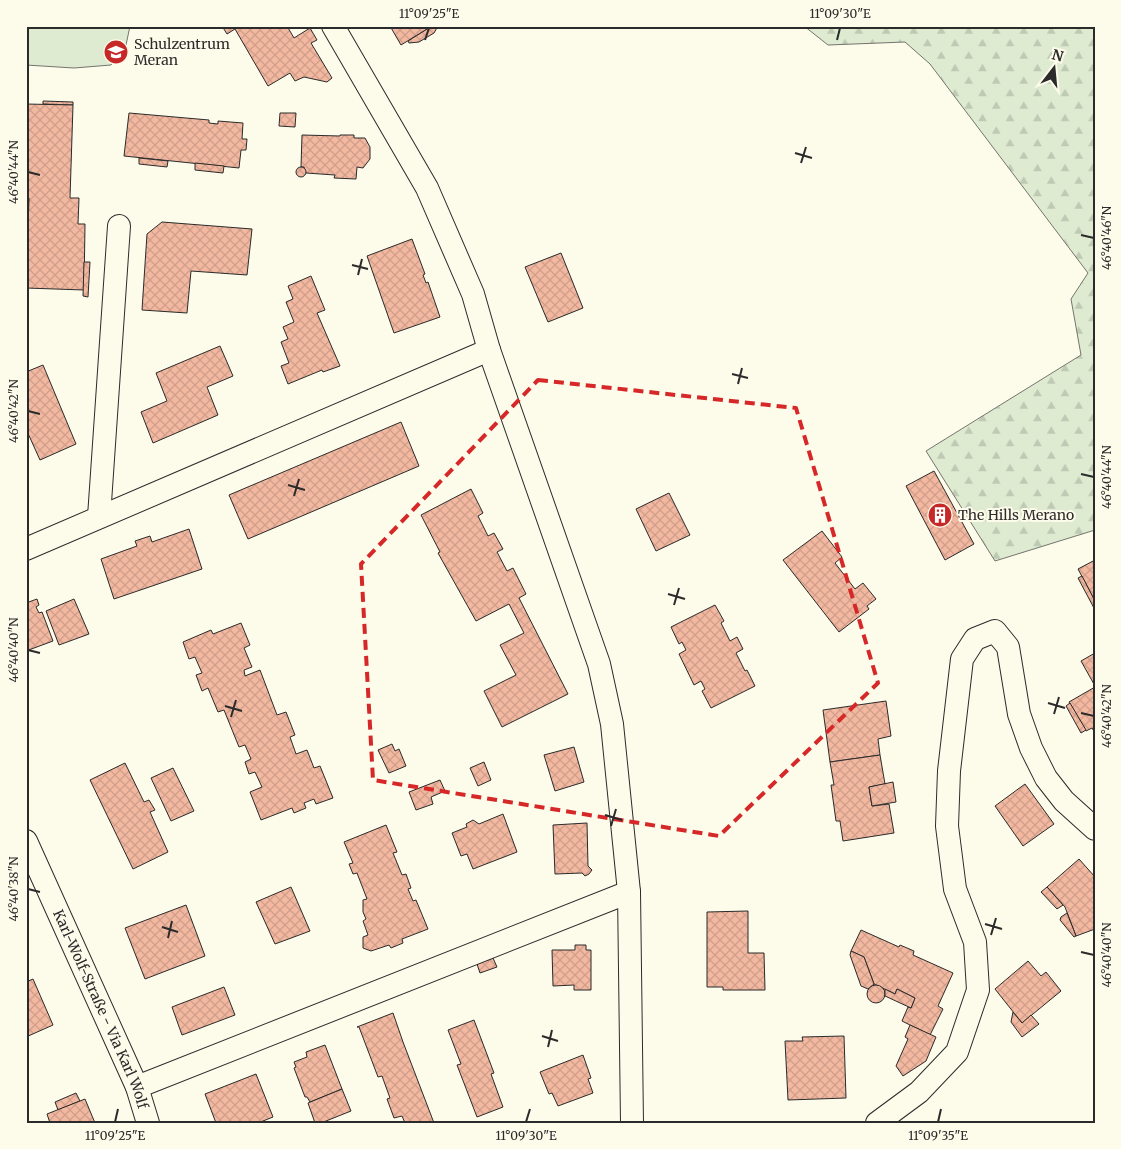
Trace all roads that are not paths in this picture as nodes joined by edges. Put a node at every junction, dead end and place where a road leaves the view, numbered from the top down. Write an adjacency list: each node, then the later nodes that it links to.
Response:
1 (332, 26): 3 (street)
2 (119, 226): 4 (street)
3 (489, 350): 4 (street); 8 (street)
4 (99, 518): 5 (street)
5 (26, 549)
6 (1095, 829): 12 (street)
7 (26, 841): 9 (street, Karl-Wolf-Straße - Via Karl Wolf)
8 (629, 892): 9 (street); 11 (street)
9 (136, 1087): 10 (street, Karl-Wolf-Straße - Via Karl Wolf)
10 (148, 1123)
11 (632, 1123)
12 (877, 1123)

